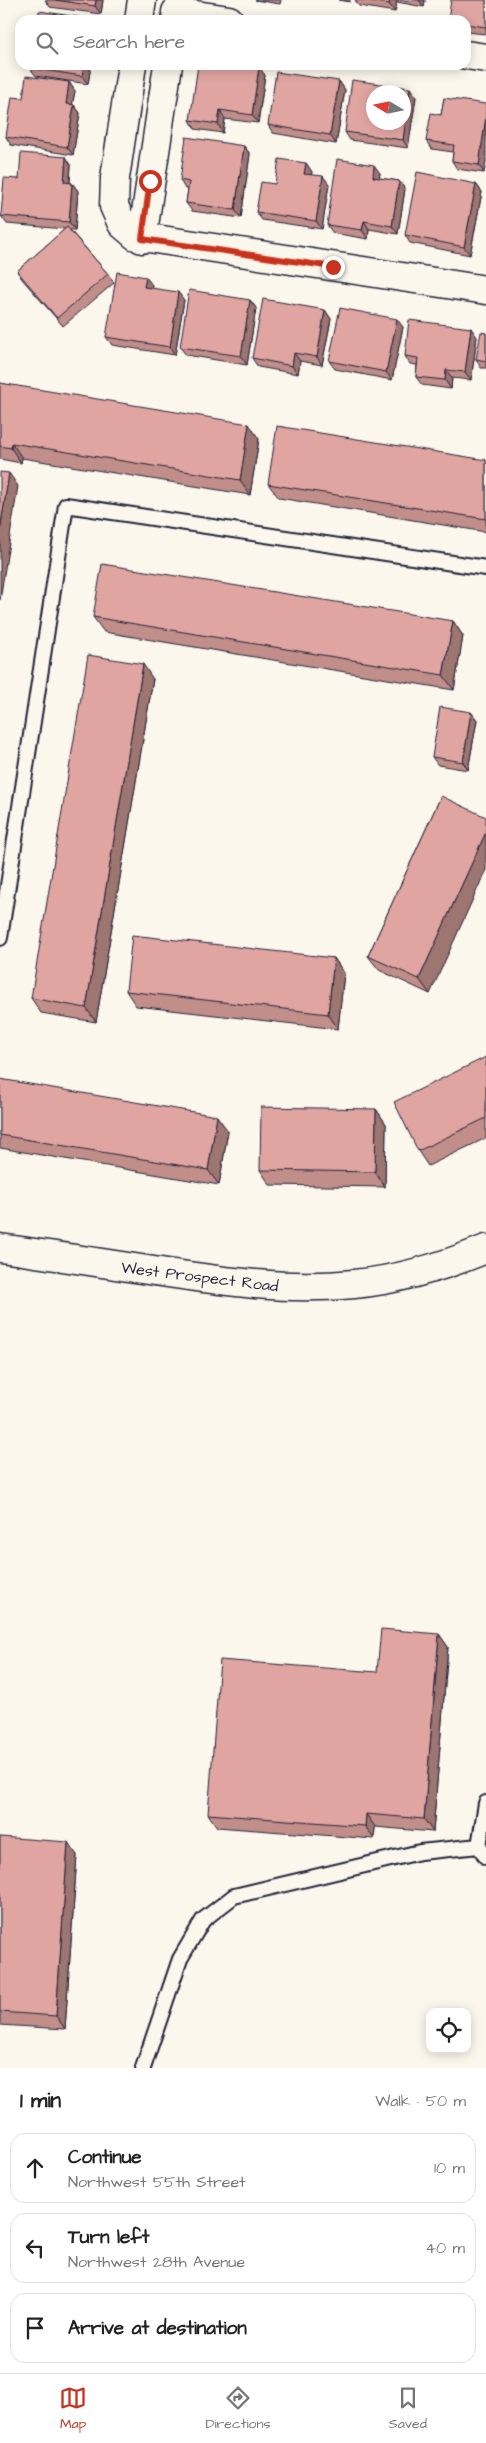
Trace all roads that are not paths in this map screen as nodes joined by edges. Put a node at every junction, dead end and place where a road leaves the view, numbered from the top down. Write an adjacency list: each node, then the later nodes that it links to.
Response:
1 (142, 0): 3 (street)
2 (176, 11): 4 (street)
3 (140, 15)
4 (200, 15)
5 (471, 56): 6 (street)
6 (486, 58)
7 (131, 70): 9 (street)
8 (167, 70): 9 (street)
9 (142, 239): 10 (street)
10 (486, 290)
11 (486, 568): 12 (lane)
12 (0, 938)
13 (0, 1248): 14 (street, West Prospect Road)
14 (485, 1251)
15 (486, 1803): 16 (lane)
16 (483, 1852): 17 (lane)
17 (143, 2068)

